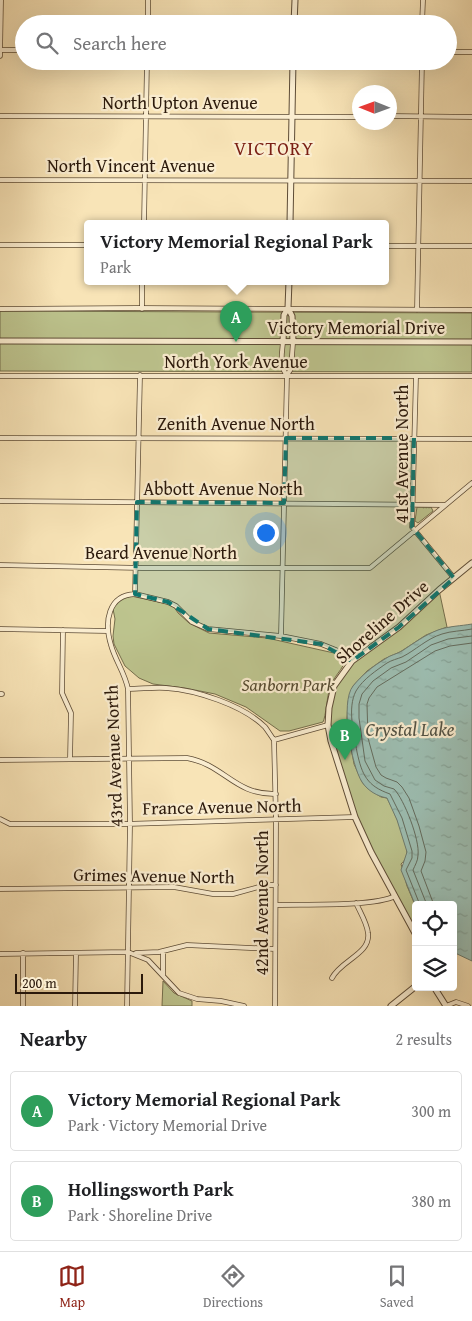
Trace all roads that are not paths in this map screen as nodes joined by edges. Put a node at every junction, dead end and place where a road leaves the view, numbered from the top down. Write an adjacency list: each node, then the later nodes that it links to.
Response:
1 (1, 0): 5 (street)
2 (148, 0): 6 (street)
3 (295, 0): 7 (street)
4 (423, 0): 8 (street)
5 (0, 12): 9 (street)
6 (148, 15)
7 (294, 15)
8 (422, 15)
9 (0, 50): 10 (street); 13 (street)
10 (15, 50)
11 (457, 52): 12 (street)
12 (472, 52)
13 (0, 56)
14 (147, 70): 18 (street)
15 (293, 70): 21 (street)
16 (422, 70): 20 (street)
17 (0, 116): 18 (street, North Upton Avenue)
18 (146, 116): 21 (street, North Upton Avenue); 25 (street)
19 (397, 116): 20 (street)
20 (421, 116): 23 (street); 27 (street)
21 (292, 117): 22 (street, North Upton Avenue); 26 (street)
22 (352, 117)
23 (472, 117)
24 (0, 180): 25 (street, North Vincent Avenue)
25 (144, 180): 26 (street, North Vincent Avenue); 29 (street)
26 (291, 181): 27 (street, North Vincent Avenue); 30 (street)
27 (420, 181): 28 (street, North Vincent Avenue); 34 (street)
28 (472, 181)
29 (144, 220)
30 (290, 220)
31 (0, 244): 32 (street)
32 (84, 245)
33 (389, 246): 34 (street)
34 (418, 246): 35 (street); 41 (street)
35 (472, 246)
36 (142, 285): 40 (street)
37 (289, 285): 38 (street)
38 (288, 308): 40 (street); 41 (street); 44 (street); 45 (street)
39 (0, 309): 40 (street)
40 (142, 309)
41 (417, 310): 42 (street)
42 (472, 310)
43 (0, 341): 44 (street, Victory Memorial Drive)
44 (283, 342): 45 (street, Victory Memorial Drive); 47 (street)
45 (292, 342): 46 (street, Victory Memorial Drive); 47 (street)
46 (472, 342)
47 (287, 375): 49 (street, North York Avenue); 50 (street, North York Avenue); 54 (street)
48 (0, 376): 49 (street, North York Avenue)
49 (140, 376): 53 (street)
50 (416, 376): 51 (street, North York Avenue); 55 (street, 41st Avenue North)
51 (472, 376)
52 (0, 438): 53 (street, Zenith Avenue North)
53 (139, 438): 54 (street, Zenith Avenue North); 59 (street)
54 (286, 438): 55 (street, Zenith Avenue North); 60 (street)
55 (414, 438): 56 (street, Zenith Avenue North); 61 (street, 41st Avenue North)
56 (472, 439)
57 (472, 483): 62 (street, Beard Avenue North)
58 (0, 501): 59 (street, Abbott Avenue North)
59 (137, 502): 60 (street, Abbott Avenue North); 67 (street)
60 (284, 503): 61 (street, Abbott Avenue North); 66 (street)
61 (413, 504): 62 (street, Abbott Avenue North); 63 (street, 41st Avenue North)
62 (446, 505): 63 (street, Beard Avenue North)
63 (414, 531): 66 (street, Beard Avenue North); 68 (street, 41st Avenue North)
64 (472, 563): 68 (street, Shoreline Drive)
65 (0, 564): 67 (street, Beard Avenue North)
66 (282, 567): 67 (street, Beard Avenue North); 73 (street)
67 (136, 568): 69 (street)
68 (454, 578): 74 (street, Shoreline Drive)
69 (135, 594): 72 (street, 43rd Avenue North); 73 (street)
70 (0, 629): 71 (street)
71 (63, 630): 72 (street); 79 (street)
72 (108, 631): 75 (street, 43rd Avenue North)
73 (281, 636): 74 (street)
74 (352, 661): 76 (street, Shoreline Drive)
75 (128, 689): 77 (street); 78 (street, 43rd Avenue North)
76 (328, 725): 77 (street); 82 (street, Shoreline Drive)
77 (274, 740): 81 (street, 42nd Avenue North)
78 (129, 758): 79 (street); 81 (street); 85 (street, 43rd Avenue North)
79 (70, 759): 80 (street)
80 (0, 760)
81 (276, 794): 84 (street, 42nd Avenue North)
82 (355, 818): 84 (street, France Avenue North); 89 (street, Shoreline Drive)
83 (0, 819): 85 (street, France Avenue North)
84 (276, 820): 85 (street, France Avenue North); 86 (street, 42nd Avenue North)
85 (130, 824): 87 (street, 43rd Avenue North)
86 (276, 885): 87 (street, Grimes Avenue North); 91 (street, 42nd Avenue North)
87 (130, 887): 88 (street, Grimes Avenue North); 95 (street, 43rd Avenue North)
88 (0, 889)
89 (394, 896): 90 (street); 92 (street, Shoreline Drive)
90 (356, 903): 91 (street); 100 (street)
91 (276, 905): 93 (street, 42nd Avenue North)
92 (412, 928)
93 (275, 949): 94 (street); 107 (street, 42nd Avenue North)
94 (163, 950): 95 (street); 99 (street)
95 (128, 952): 97 (street); 99 (street); 105 (street, 43rd Avenue North)
96 (23, 953): 97 (street); 98 (street); 103 (street)
97 (76, 953): 104 (street)
98 (0, 954)
99 (163, 975): 106 (street)
100 (332, 978)
101 (412, 989): 108 (street)
102 (437, 991): 109 (street)
103 (23, 1006)
104 (75, 1006)
105 (127, 1006)
106 (244, 1006)
107 (275, 1006)
108 (391, 1006)
109 (446, 1006): 110 (street)
110 (468, 1006)

